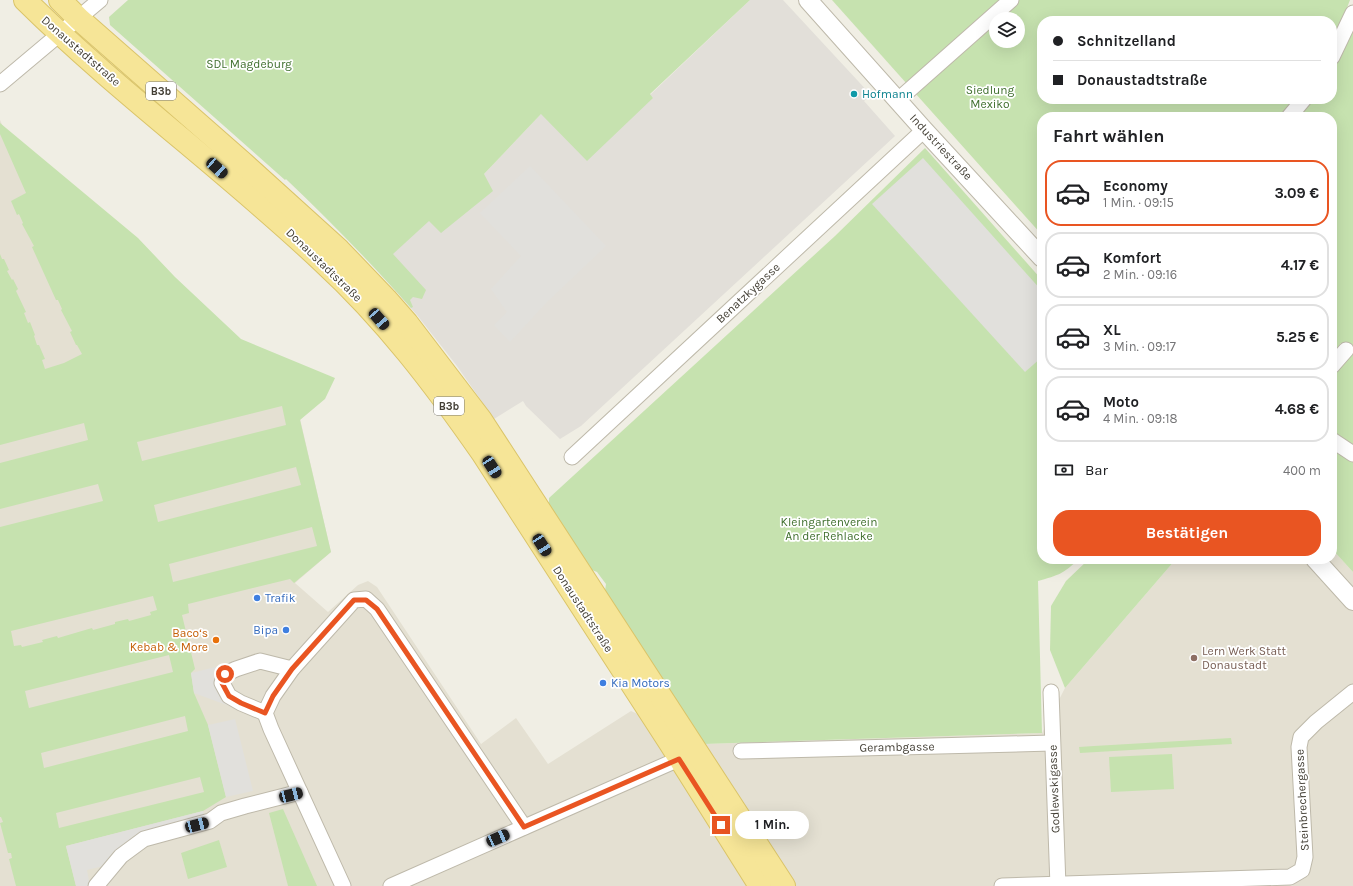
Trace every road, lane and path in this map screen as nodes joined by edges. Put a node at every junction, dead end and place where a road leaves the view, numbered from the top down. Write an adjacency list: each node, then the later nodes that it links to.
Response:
1 (24, 0): 8 (main road, Donaustadtstraße / B3b)
2 (60, 0): 7 (main road, Donaustadtstraße / B3b)
3 (100, 0): 7 (street)
4 (808, 0): 11 (street, Industriestraße)
5 (1011, 0): 11 (street)
6 (1353, 13): 9 (street)
7 (79, 19): 8 (street); 38 (main road, Donaustadtstraße / B3b)
8 (59, 34): 10 (street); 29 (main road, Donaustadtstraße / B3b)
9 (1337, 47)
10 (0, 84)
11 (898, 100): 14 (street, Industriestraße)
12 (1300, 104): 13 (street)
13 (1293, 112)
14 (924, 130): 15 (street, Industriestraße); 20 (street, Benatzkygasse)
15 (1037, 253)
16 (1346, 350): 17 (street)
17 (1337, 360)
18 (1337, 443): 19 (street)
19 (1353, 454)
20 (572, 457)
21 (1320, 564): 22 (street)
22 (1353, 601)
23 (292, 669): 26 (street); 26 (street); 31 (street)
24 (1051, 692): 27 (street, Godlewskigasse)
25 (1353, 692): 32 (street, Steinbrechergasse)
26 (265, 713): 30 (street)
27 (1052, 743): 28 (street, Gerambgasse); 33 (street, Godlewskigasse)
28 (741, 751)
29 (679, 759): 31 (street); 37 (main road, Donaustadtstraße / B3b)
30 (300, 792): 34 (street); 35 (street)
31 (524, 827): 36 (street)
32 (1183, 884): 33 (street, Steinbrechergasse)
33 (1058, 885): 39 (street, Steinbrechergasse)
34 (96, 886)
35 (343, 886)
36 (391, 886)
37 (760, 886)
38 (784, 886)
39 (1002, 886)

